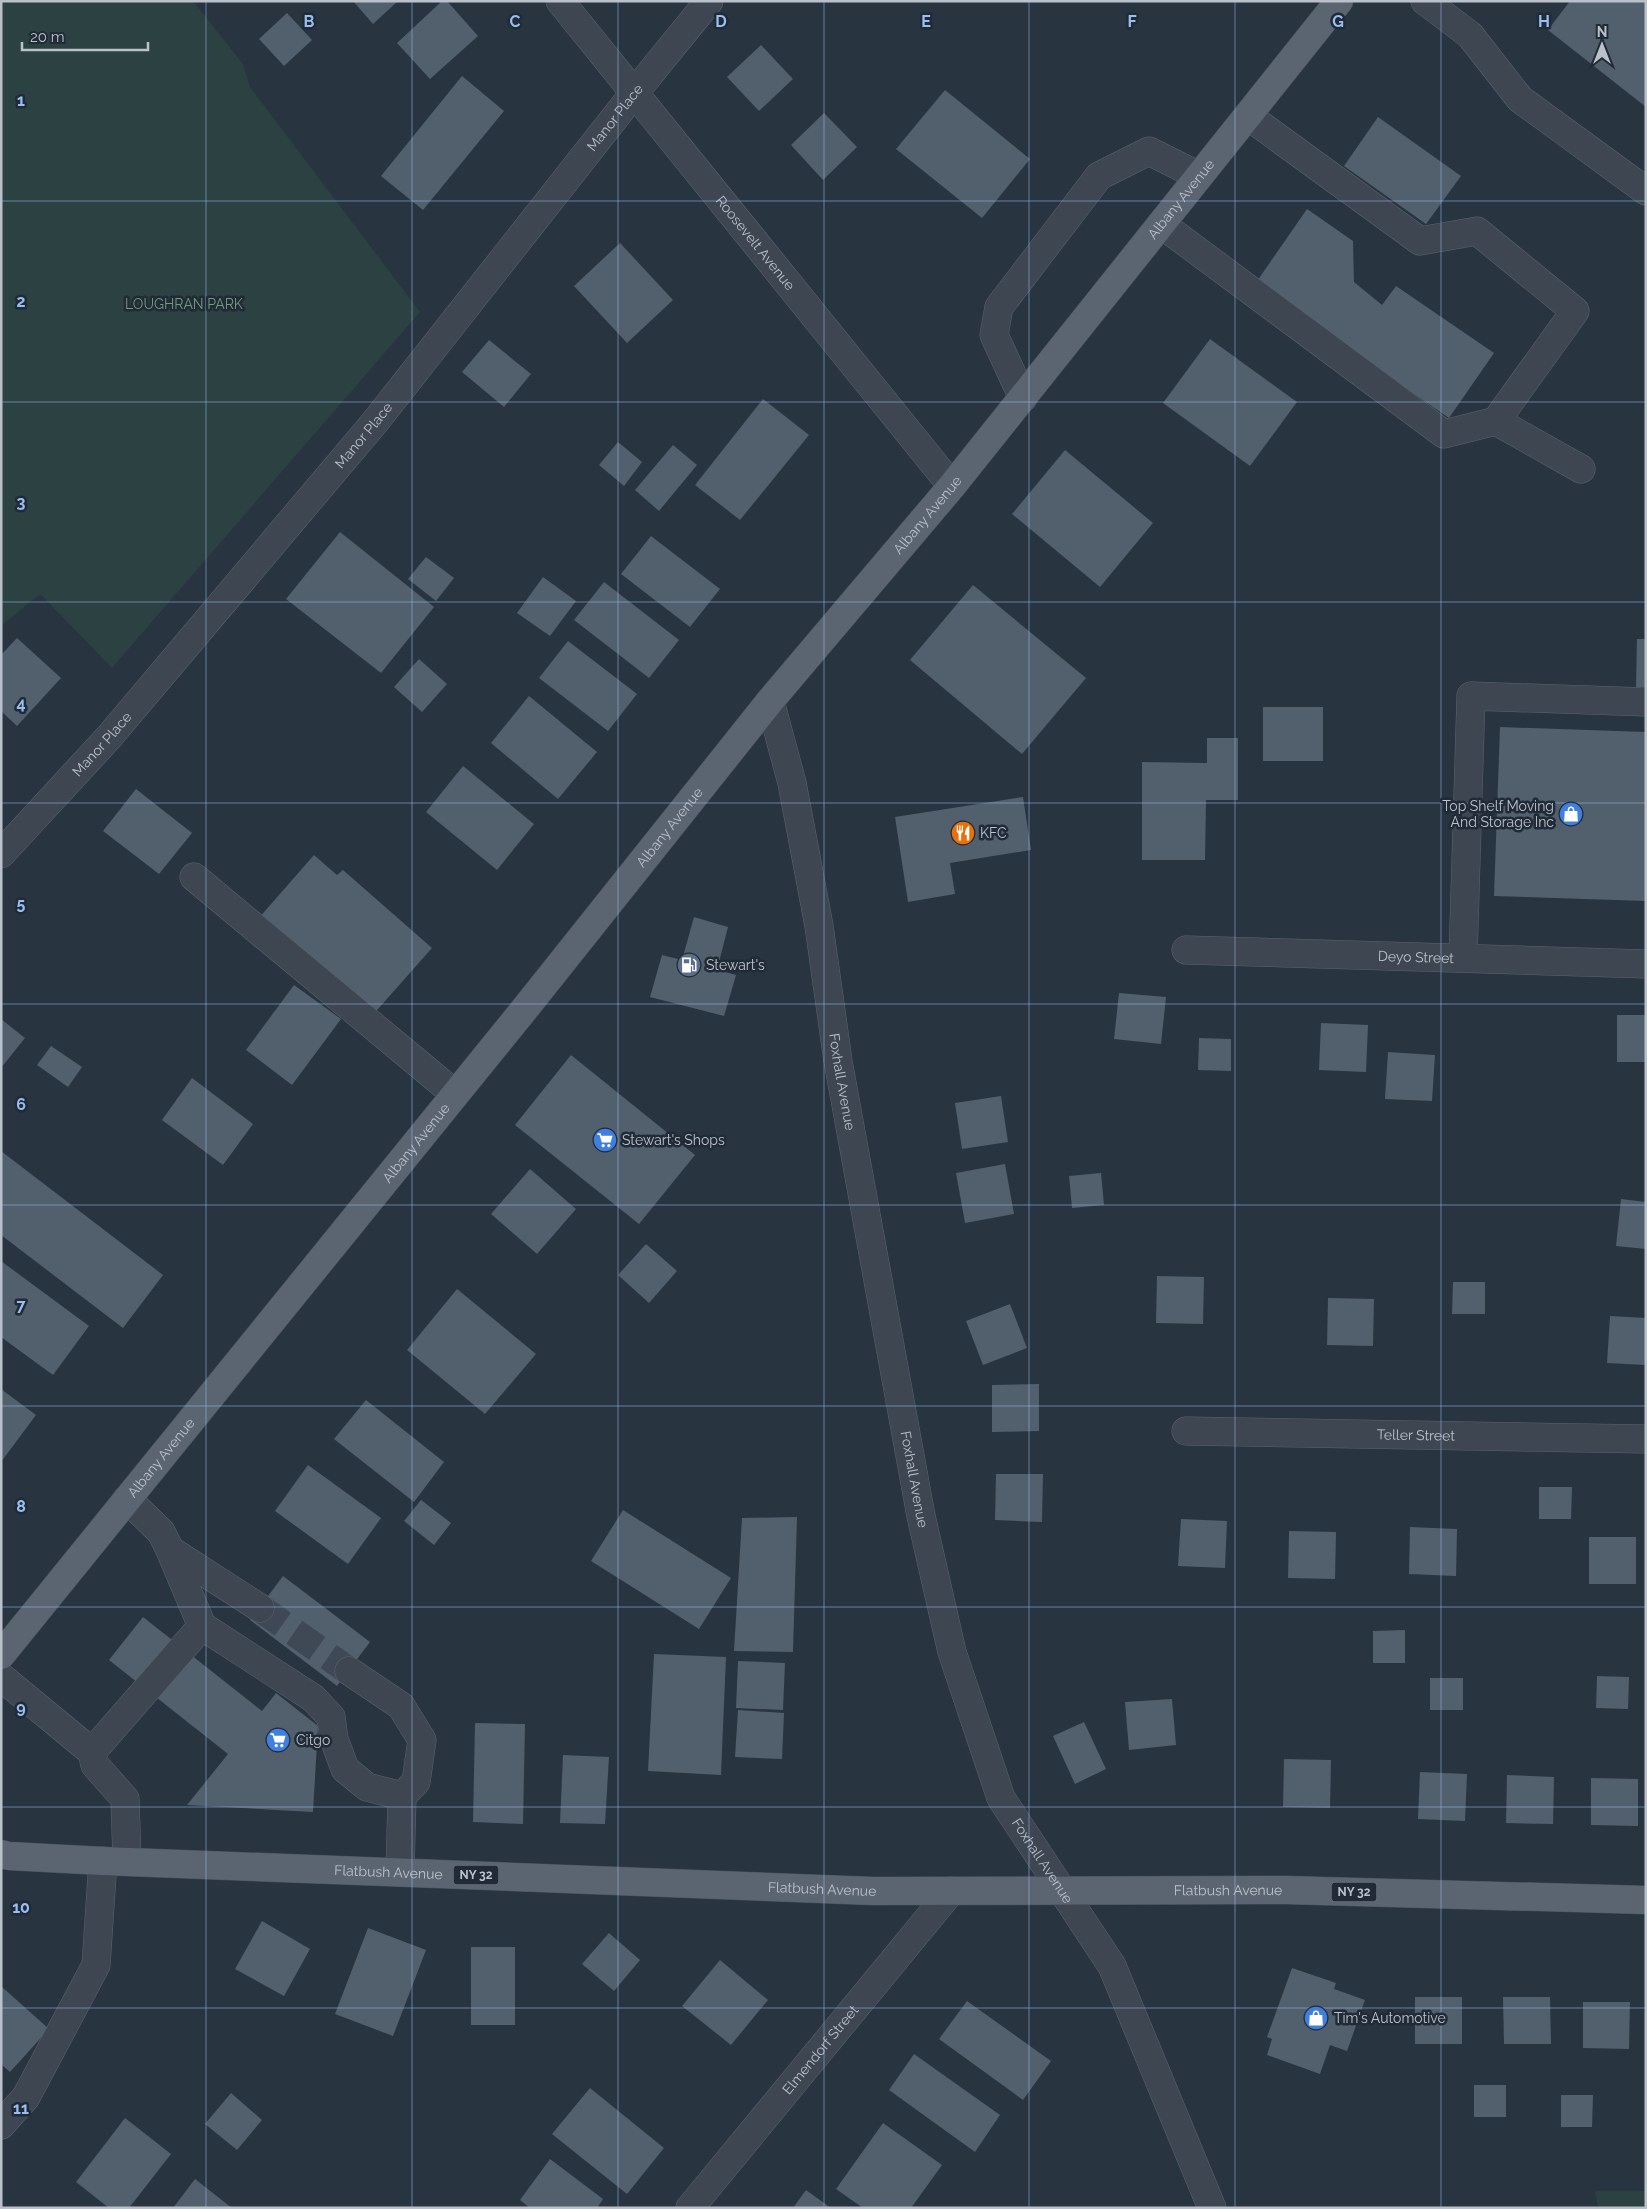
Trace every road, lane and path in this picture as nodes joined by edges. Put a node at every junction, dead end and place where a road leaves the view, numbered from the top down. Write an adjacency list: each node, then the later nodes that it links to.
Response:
1 (560, 1): 5 (street, Roosevelt Avenue)
2 (709, 1): 5 (street, Manor Place)
3 (1339, 1): 6 (main road, Albany Avenue)
4 (1425, 1): 8 (street)
5 (635, 92): 13 (street, Roosevelt Avenue); 16 (street, Manor Place)
6 (1248, 116): 7 (main road, Albany Avenue); 11 (street)
7 (1199, 176): 9 (main road, Albany Avenue); 10 (street)
8 (1646, 191)
9 (1161, 224): 10 (main road, Albany Avenue); 11 (street)
10 (1022, 398): 13 (main road, Albany Avenue)
11 (1496, 421): 12 (street)
12 (1582, 469)
13 (952, 486): 14 (main road, Albany Avenue)
14 (770, 701): 21 (main road, Albany Avenue); 37 (street, Foxhall Avenue)
15 (1646, 702): 19 (street)
16 (1, 854)
17 (194, 877): 21 (street)
18 (1186, 950): 19 (street, Deyo Street)
19 (1463, 958): 20 (street, Deyo Street)
20 (1646, 964)
21 (455, 1094): 24 (main road, Albany Avenue)
22 (1186, 1431): 23 (street, Teller Street)
23 (1646, 1439)
24 (127, 1499): 25 (street); 28 (main road, Albany Avenue)
25 (170, 1550): 26 (street); 27 (street)
26 (260, 1608)
27 (202, 1626): 31 (street); 32 (street)
28 (1, 1655)
29 (349, 1671): 32 (street)
30 (1, 1677): 31 (street)
31 (92, 1752): 34 (street)
32 (402, 1796): 35 (street)
33 (1, 1854): 34 (main road, Flatbush Avenue / NY 32)
34 (115, 1861): 35 (main road, Flatbush Avenue / NY 32); 39 (street)
35 (400, 1872): 36 (main road, Flatbush Avenue / NY 32)
36 (951, 1891): 37 (main road, Flatbush Avenue / NY 32); 40 (street, Elmendorf Street)
37 (1062, 1891): 38 (main road, Flatbush Avenue / NY 32); 41 (street, Foxhall Avenue)
38 (1646, 1900)
39 (1, 2124)
40 (690, 2208)
41 (1212, 2208)

